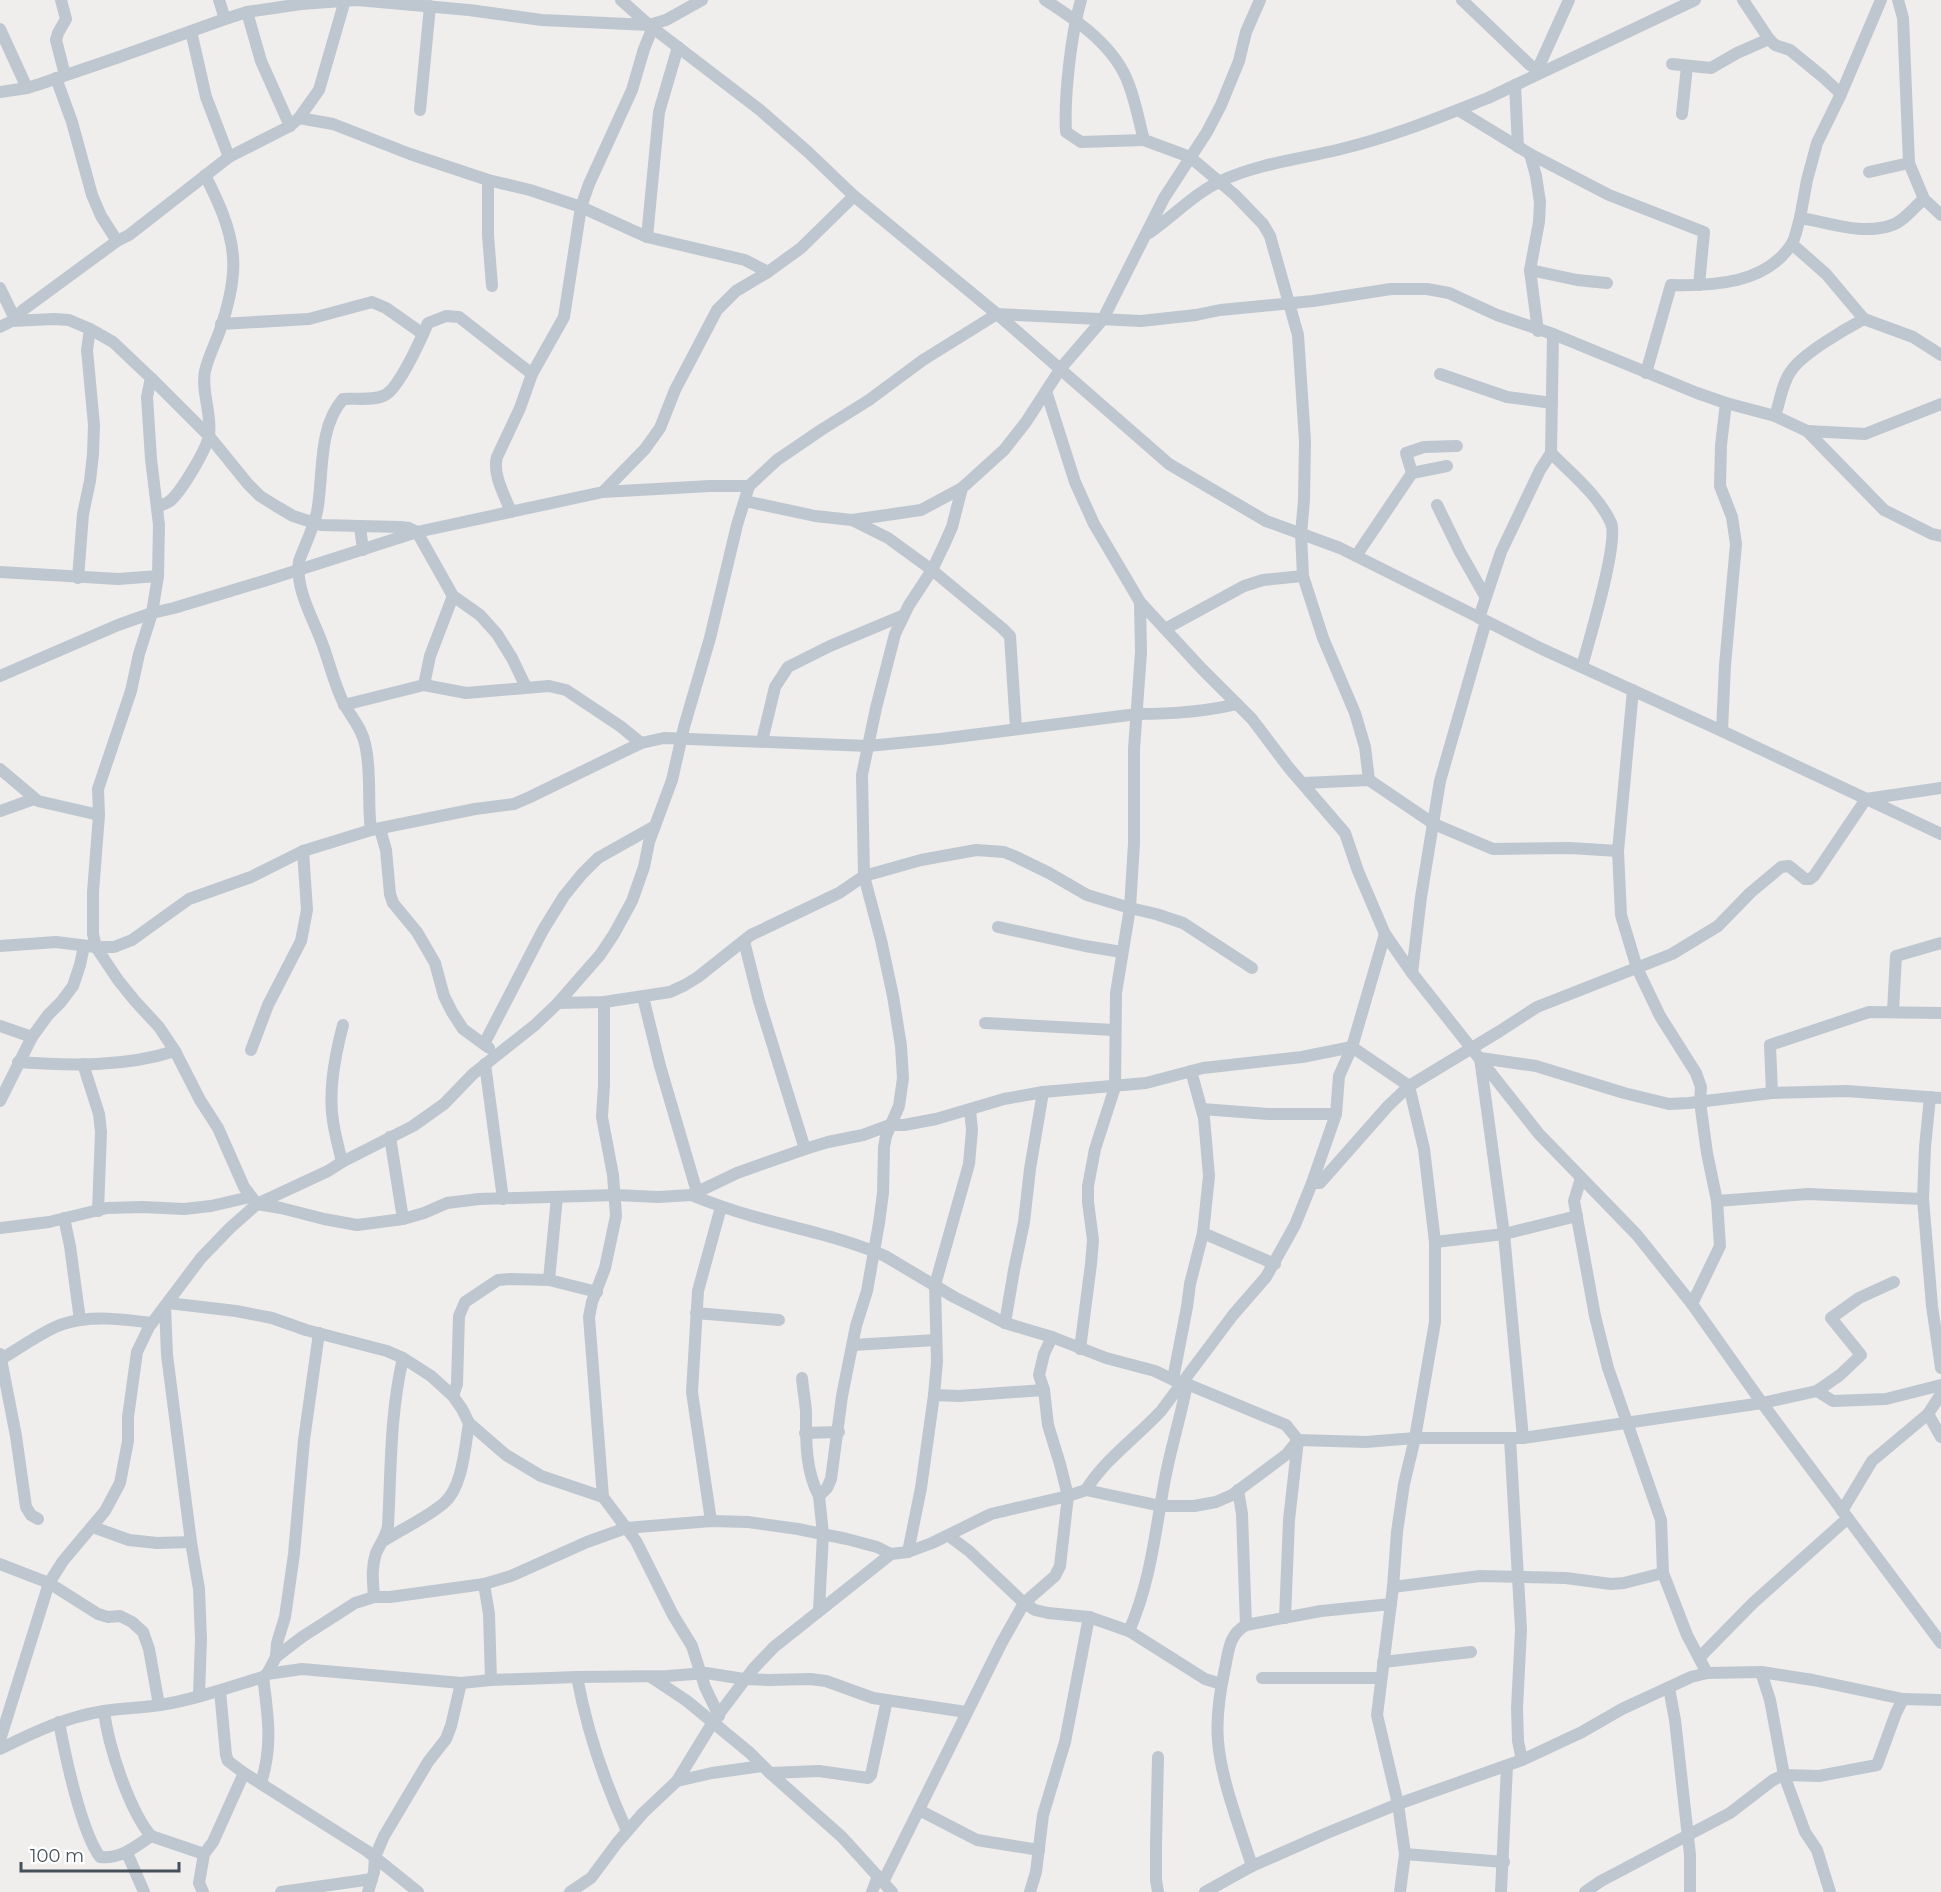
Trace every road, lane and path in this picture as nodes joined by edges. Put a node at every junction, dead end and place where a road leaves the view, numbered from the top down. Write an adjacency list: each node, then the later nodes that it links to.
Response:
1 (61, 0): 28 (street)
2 (219, 0): 18 (street)
3 (345, 0): 4 (street); 17 (street); 36 (street)
4 (357, 0): 16 (street)
5 (621, 0): 20 (street)
6 (702, 0): 20 (street)
7 (1045, 0): 19 (street)
8 (1081, 0): 19 (street)
9 (1260, 0): 41 (street)
10 (1462, 0): 27 (street)
11 (1569, 0): 27 (street)
12 (1695, 0): 27 (street)
13 (1743, 0): 23 (street)
14 (1881, 0): 32 (street)
15 (1898, 0): 42 (street)
16 (430, 6): 20 (street); 33 (street)
17 (253, 8): 18 (street); 36 (street)
18 (225, 19): 22 (street)
19 (1076, 20): 37 (street); 37 (street)
20 (651, 26): 24 (street); 50 (street)
21 (0, 29): 30 (street)
22 (191, 31): 28 (street); 40 (street)
23 (1768, 39): 26 (street); 32 (street)
24 (678, 47): 47 (street); 54 (street)
25 (1672, 64): 26 (street)
26 (1687, 66): 35 (street)
27 (1537, 72): 29 (street)
28 (60, 76): 30 (street); 55 (street)
29 (1515, 85): 34 (street); 38 (street)
30 (27, 88): 31 (street)
31 (0, 92)
32 (1841, 94): 52 (street)
33 (420, 110)
34 (1458, 110): 38 (street); 46 (street)
35 (1682, 114)
36 (295, 122): 40 (street); 45 (street)
37 (1144, 140): 41 (street)
38 (1518, 147): 39 (street)
39 (1530, 154): 57 (street); 60 (street)
40 (229, 157): 44 (street)
41 (1190, 157): 46 (street); 53 (street)
42 (1909, 163): 43 (street); 49 (street)
43 (1869, 172)
44 (205, 175): 55 (street); 68 (street)
45 (489, 180): 50 (street); 61 (street)
46 (1221, 181): 53 (street); 63 (street)
47 (854, 196): 58 (street); 64 (street)
48 (1941, 198): 49 (street)
49 (1926, 201): 51 (street); 52 (street)
50 (581, 207): 54 (street); 77 (street)
51 (1941, 215)
52 (1800, 218): 56 (street)
53 (1147, 234): 65 (street)
54 (647, 237): 58 (street)
55 (117, 241): 67 (street)
56 (1792, 244): 60 (street); 66 (street)
57 (1530, 270): 59 (street); 71 (street)
58 (768, 272): 93 (street)
59 (1607, 282)
60 (1699, 285): 76 (street)
61 (492, 286)
62 (0, 288): 67 (street)
63 (1290, 304): 65 (street); 71 (street); 102 (street)
64 (997, 314): 65 (street); 75 (street); 91 (street)
65 (1103, 319): 75 (street)
66 (1864, 319): 74 (street); 84 (street)
67 (13, 320): 69 (street); 70 (street)
68 (221, 324): 72 (street); 86 (street)
69 (0, 327)
70 (90, 329): 79 (street); 111 (street)
71 (1538, 331): 73 (street)
72 (423, 334): 77 (street); 99 (street)
73 (1553, 334): 76 (street); 81 (street)
74 (1941, 355)
75 (1061, 368): 80 (street); 102 (street)
76 (1646, 373): 82 (street)
77 (532, 374): 97 (street)
78 (1440, 374): 81 (street)
79 (151, 378): 86 (street); 96 (street)
80 (1046, 391): 92 (street); 114 (street)
81 (1552, 403): 88 (street)
82 (1726, 403): 84 (street); 128 (street)
83 (1941, 404): 85 (street)
84 (1775, 416): 85 (street)
85 (1807, 431): 103 (street)
86 (209, 436): 96 (street); 99 (street)
87 (1457, 446): 90 (street)
88 (1551, 453): 113 (street); 119 (street)
89 (1447, 466): 90 (street)
90 (1412, 473): 105 (street)
91 (749, 486): 93 (street); 94 (street)
92 (962, 488): 98 (street); 107 (street)
93 (603, 492): 97 (street)
94 (745, 501): 98 (street); 129 (street)
95 (1437, 505): 113 (street)
96 (157, 507): 109 (street)
97 (512, 512): 101 (street)
98 (852, 520): 107 (street)
99 (314, 523): 100 (street); 106 (street)
100 (360, 526): 101 (street); 104 (street)
101 (417, 532): 104 (street); 112 (street)
102 (1301, 534): 105 (street); 110 (street)
103 (1941, 536)
104 (363, 550): 106 (street)
105 (1356, 556): 117 (street)
106 (298, 569): 115 (street); 125 (street)
107 (932, 570): 116 (street); 127 (street)
108 (0, 572): 111 (street)
109 (158, 576): 111 (street); 115 (street)
110 (1303, 576): 118 (street); 134 (street)
111 (78, 578)
112 (453, 596): 121 (street); 122 (street)
113 (1485, 596): 117 (street)
114 (1140, 602): 118 (street); 126 (street)
115 (152, 613): 120 (street); 140 (street)
116 (904, 615): 130 (street); 132 (street)
117 (1482, 619): 119 (street); 141 (street)
118 (1165, 629): 124 (street)
119 (1582, 666): 123 (street)
120 (0, 676)
121 (424, 685): 122 (street); 125 (street)
122 (526, 687): 131 (street)
123 (1633, 690): 128 (street); 146 (street)
124 (1237, 704): 126 (street); 135 (street)
125 (344, 705): 143 (street)
126 (1137, 714): 127 (street); 148 (street)
127 (1016, 728): 132 (street)
128 (1722, 731): 138 (street)
129 (681, 737): 130 (street); 131 (street); 142 (street)
130 (762, 741): 132 (street)
131 (642, 743): 143 (street)
132 (868, 746): 147 (street)
133 (0, 769): 137 (street)
134 (1370, 780): 135 (street); 141 (street)
135 (1304, 783): 150 (street)
136 (1941, 788): 138 (street)
137 (34, 799): 139 (street); 140 (street)
138 (1866, 799): 144 (street); 157 (street)
139 (0, 812)
140 (99, 815): 154 (street)
141 (1434, 824): 146 (street); 158 (street)
142 (655, 826): 161 (street); 169 (street)
143 (376, 830): 145 (street); 169 (street)
144 (1941, 834)
145 (303, 851): 154 (street); 171 (street)
146 (1618, 851): 157 (street)
147 (864, 876): 148 (street); 151 (street); 189 (street)
148 (1130, 908): 155 (street); 156 (street)
149 (998, 927): 155 (street)
150 (1385, 934): 158 (street); 170 (street)
151 (744, 941): 159 (street); 191 (street)
152 (1941, 944): 162 (street)
153 (0, 946): 154 (street)
154 (90, 947): 168 (street); 172 (street)
155 (1122, 952): 167 (street)
156 (1252, 968)
157 (1637, 968): 174 (street); 185 (street)
158 (1412, 973): 174 (street)
159 (643, 997): 160 (street); 195 (street)
160 (604, 1002): 161 (street); 196 (street)
161 (558, 1003): 173 (street)
162 (1893, 1011): 163 (street); 182 (street)
163 (1941, 1013)
164 (985, 1023): 167 (street)
165 (343, 1025): 192 (street)
166 (0, 1026): 168 (street)
167 (1114, 1030): 180 (street)
168 (32, 1037): 175 (street)
169 (484, 1044): 173 (street)
170 (1352, 1047): 178 (street); 179 (street); 188 (street)
171 (251, 1050)
172 (175, 1051): 176 (street); 200 (street)
173 (498, 1054): 177 (street)
174 (1476, 1054): 179 (street); 185 (street); 193 (street); 209 (street)
175 (18, 1062): 176 (street); 184 (street)
176 (82, 1064): 203 (street)
177 (485, 1064): 190 (street); 198 (street)
178 (1191, 1071): 180 (street); 186 (street)
179 (1409, 1086): 194 (street); 210 (street)
180 (1115, 1087): 181 (street); 228 (street)
181 (1043, 1092): 187 (street); 223 (street)
182 (1772, 1093): 183 (street); 185 (street)
183 (1935, 1098): 199 (street)
184 (0, 1101)
185 (1700, 1102): 201 (street)
186 (1202, 1109): 188 (street); 208 (street)
187 (970, 1110): 189 (street); 215 (street)
188 (1336, 1114): 194 (street)
189 (890, 1125): 191 (street); 211 (street)
190 (390, 1137): 192 (street); 206 (street)
191 (805, 1149): 195 (street)
192 (342, 1162): 200 (street)
193 (1581, 1178): 204 (street); 218 (street)
194 (1312, 1183): 212 (street)
195 (694, 1193): 196 (street); 202 (street)
196 (615, 1195): 197 (street); 216 (street)
197 (557, 1197): 198 (street); 213 (street)
198 (503, 1199): 206 (street)
199 (1923, 1200): 201 (street); 231 (street)
200 (254, 1201): 203 (street); 206 (street); 217 (street)
201 (1717, 1201): 218 (street)
202 (721, 1207): 211 (street); 219 (street)
203 (98, 1211): 205 (street)
204 (1576, 1216): 209 (street); 244 (street)
205 (64, 1218): 207 (street); 220 (street)
206 (403, 1219)
207 (0, 1228)
208 (1203, 1233): 212 (street); 233 (street)
209 (1504, 1234): 210 (street); 250 (street)
210 (1435, 1242): 248 (street)
211 (873, 1251): 215 (street); 227 (street)
212 (1275, 1264): 233 (street)
213 (549, 1280): 216 (street); 240 (street)
214 (1894, 1282): 237 (street)
215 (934, 1285): 223 (street); 226 (street)
216 (597, 1292): 256 (street)
217 (166, 1304): 222 (street); 224 (street); 266 (street)
218 (1692, 1304): 241 (street)
219 (696, 1313): 221 (street); 260 (street)
220 (80, 1320): 222 (street); 229 (street)
221 (779, 1320)
222 (152, 1323): 261 (street)
223 (1005, 1323): 225 (street)
224 (319, 1333): 230 (street); 285 (street)
225 (1052, 1337): 228 (street); 236 (street)
226 (936, 1340): 227 (street); 239 (street)
227 (853, 1345): 245 (street)
228 (1080, 1349): 233 (street)
229 (0, 1357): 234 (street)
230 (403, 1358): 240 (street); 265 (street)
231 (1941, 1368)
232 (802, 1378): 246 (street)
233 (1181, 1383): 251 (street); 252 (street); 257 (street)
234 (3, 1385): 259 (street)
235 (1941, 1385): 237 (street)
236 (1044, 1390): 239 (street); 255 (street)
237 (1817, 1391): 241 (street)
238 (1941, 1394): 242 (street)
239 (934, 1395): 267 (street)
240 (453, 1396): 243 (street)
241 (1762, 1402): 244 (street); 258 (street)
242 (1928, 1414): 247 (street); 258 (street)
243 (469, 1423): 256 (street); 265 (street)
244 (1628, 1423): 250 (street); 270 (street)
245 (839, 1432): 246 (street); 254 (street)
246 (805, 1433): 254 (street)
247 (1941, 1437)
248 (1415, 1438): 249 (street); 251 (street); 274 (street)
249 (1510, 1438): 250 (street); 271 (street)
250 (1523, 1438)
251 (1298, 1440): 253 (street); 280 (street)
252 (1086, 1490): 255 (street); 257 (street)
253 (1238, 1490): 257 (street); 281 (street)
254 (819, 1496): 263 (street)
255 (1068, 1496): 264 (street); 276 (street)
256 (603, 1497): 262 (street)
257 (1161, 1506): 282 (street)
258 (1845, 1514): 283 (street); 286 (street)
259 (38, 1519)
260 (711, 1521): 262 (street); 263 (street)
261 (93, 1527): 266 (street); 272 (street)
262 (626, 1528): 273 (street); 290 (street)
263 (823, 1534): 268 (street); 278 (street)
264 (949, 1536): 267 (street); 276 (street)
265 (383, 1541): 275 (street)
266 (191, 1542): 302 (street)
267 (908, 1552): 268 (street)
268 (891, 1554): 278 (street)
269 (0, 1564): 272 (street)
270 (1663, 1574): 271 (street); 286 (street)
271 (1517, 1577): 274 (street); 314 (street)
272 (49, 1583): 306 (street); 311 (street)
273 (484, 1584): 275 (street); 297 (street)
274 (1393, 1587): 277 (street)
275 (374, 1597): 285 (street)
276 (1024, 1603): 279 (street); 308 (street)
277 (1391, 1604): 280 (street); 287 (street)
278 (819, 1610): 294 (street)
279 (1089, 1617): 282 (street); 326 (street)
280 (1285, 1618): 281 (street)
281 (1246, 1625): 299 (street)
282 (1129, 1631): 299 (street)
283 (1941, 1643)
284 (1471, 1652): 287 (street)
285 (276, 1657): 291 (street)
286 (1700, 1658): 289 (street)
287 (1383, 1662): 296 (street)
288 (1761, 1672): 289 (street); 303 (street); 318 (street)
289 (1707, 1673): 300 (street)
290 (700, 1674): 293 (street); 294 (street); 309 (street)
291 (265, 1676): 298 (street); 301 (street); 320 (street)
292 (578, 1677): 293 (street); 297 (street); 323 (street)
293 (651, 1677): 309 (street)
294 (744, 1678): 304 (street); 309 (street)
295 (1262, 1678): 296 (street)
296 (1381, 1678): 321 (street)
297 (491, 1680): 298 (street)
298 (461, 1683): 330 (street)
299 (1221, 1684): 332 (street)
300 (1669, 1688): 314 (street); 325 (street)
301 (220, 1690): 302 (street); 317 (street)
302 (199, 1695): 306 (street)
303 (1903, 1699): 305 (street); 318 (street)
304 (887, 1700): 308 (street); 316 (street)
305 (1941, 1700)
306 (159, 1705): 307 (street)
307 (104, 1711): 310 (street); 324 (street)
308 (966, 1712): 322 (street)
309 (716, 1719): 316 (street); 319 (street)
310 (59, 1722): 312 (street); 327 (street)
311 (0, 1740)
312 (0, 1749)
313 (1158, 1757): 346 (street)
314 (1522, 1760): 315 (street)
315 (1507, 1766): 321 (street); 331 (street)
316 (766, 1769): 319 (street); 335 (street)
317 (244, 1773): 320 (street); 328 (street)
318 (1784, 1775): 325 (street); 352 (street)
319 (677, 1781): 323 (street)
320 (261, 1783): 330 (street)
321 (1398, 1804): 329 (street); 332 (street)
322 (919, 1810): 326 (street); 335 (street)
323 (627, 1831): 333 (street)
324 (152, 1836): 327 (street); 328 (street)
325 (1687, 1837): 350 (street); 351 (street)
326 (1039, 1850): 345 (street)
327 (127, 1853): 336 (street)
328 (204, 1854): 337 (street)
329 (1405, 1854): 331 (street); 348 (street)
330 (375, 1857): 334 (street); 340 (street)
331 (1504, 1862): 349 (street)
332 (1252, 1866): 347 (street)
333 (591, 1878): 341 (street); 342 (street)
334 (372, 1879): 338 (street); 339 (street)
335 (881, 1879): 343 (street); 344 (street)
336 (144, 1892)
337 (203, 1892)
338 (281, 1892)
339 (368, 1892)
340 (418, 1892)
341 (570, 1892)
342 (591, 1892)
343 (871, 1892)
344 (892, 1892)
345 (1030, 1892)
346 (1158, 1892)
347 (1205, 1892)
348 (1400, 1892)
349 (1502, 1892)
350 (1585, 1892)
351 (1690, 1892)
352 (1830, 1892)

